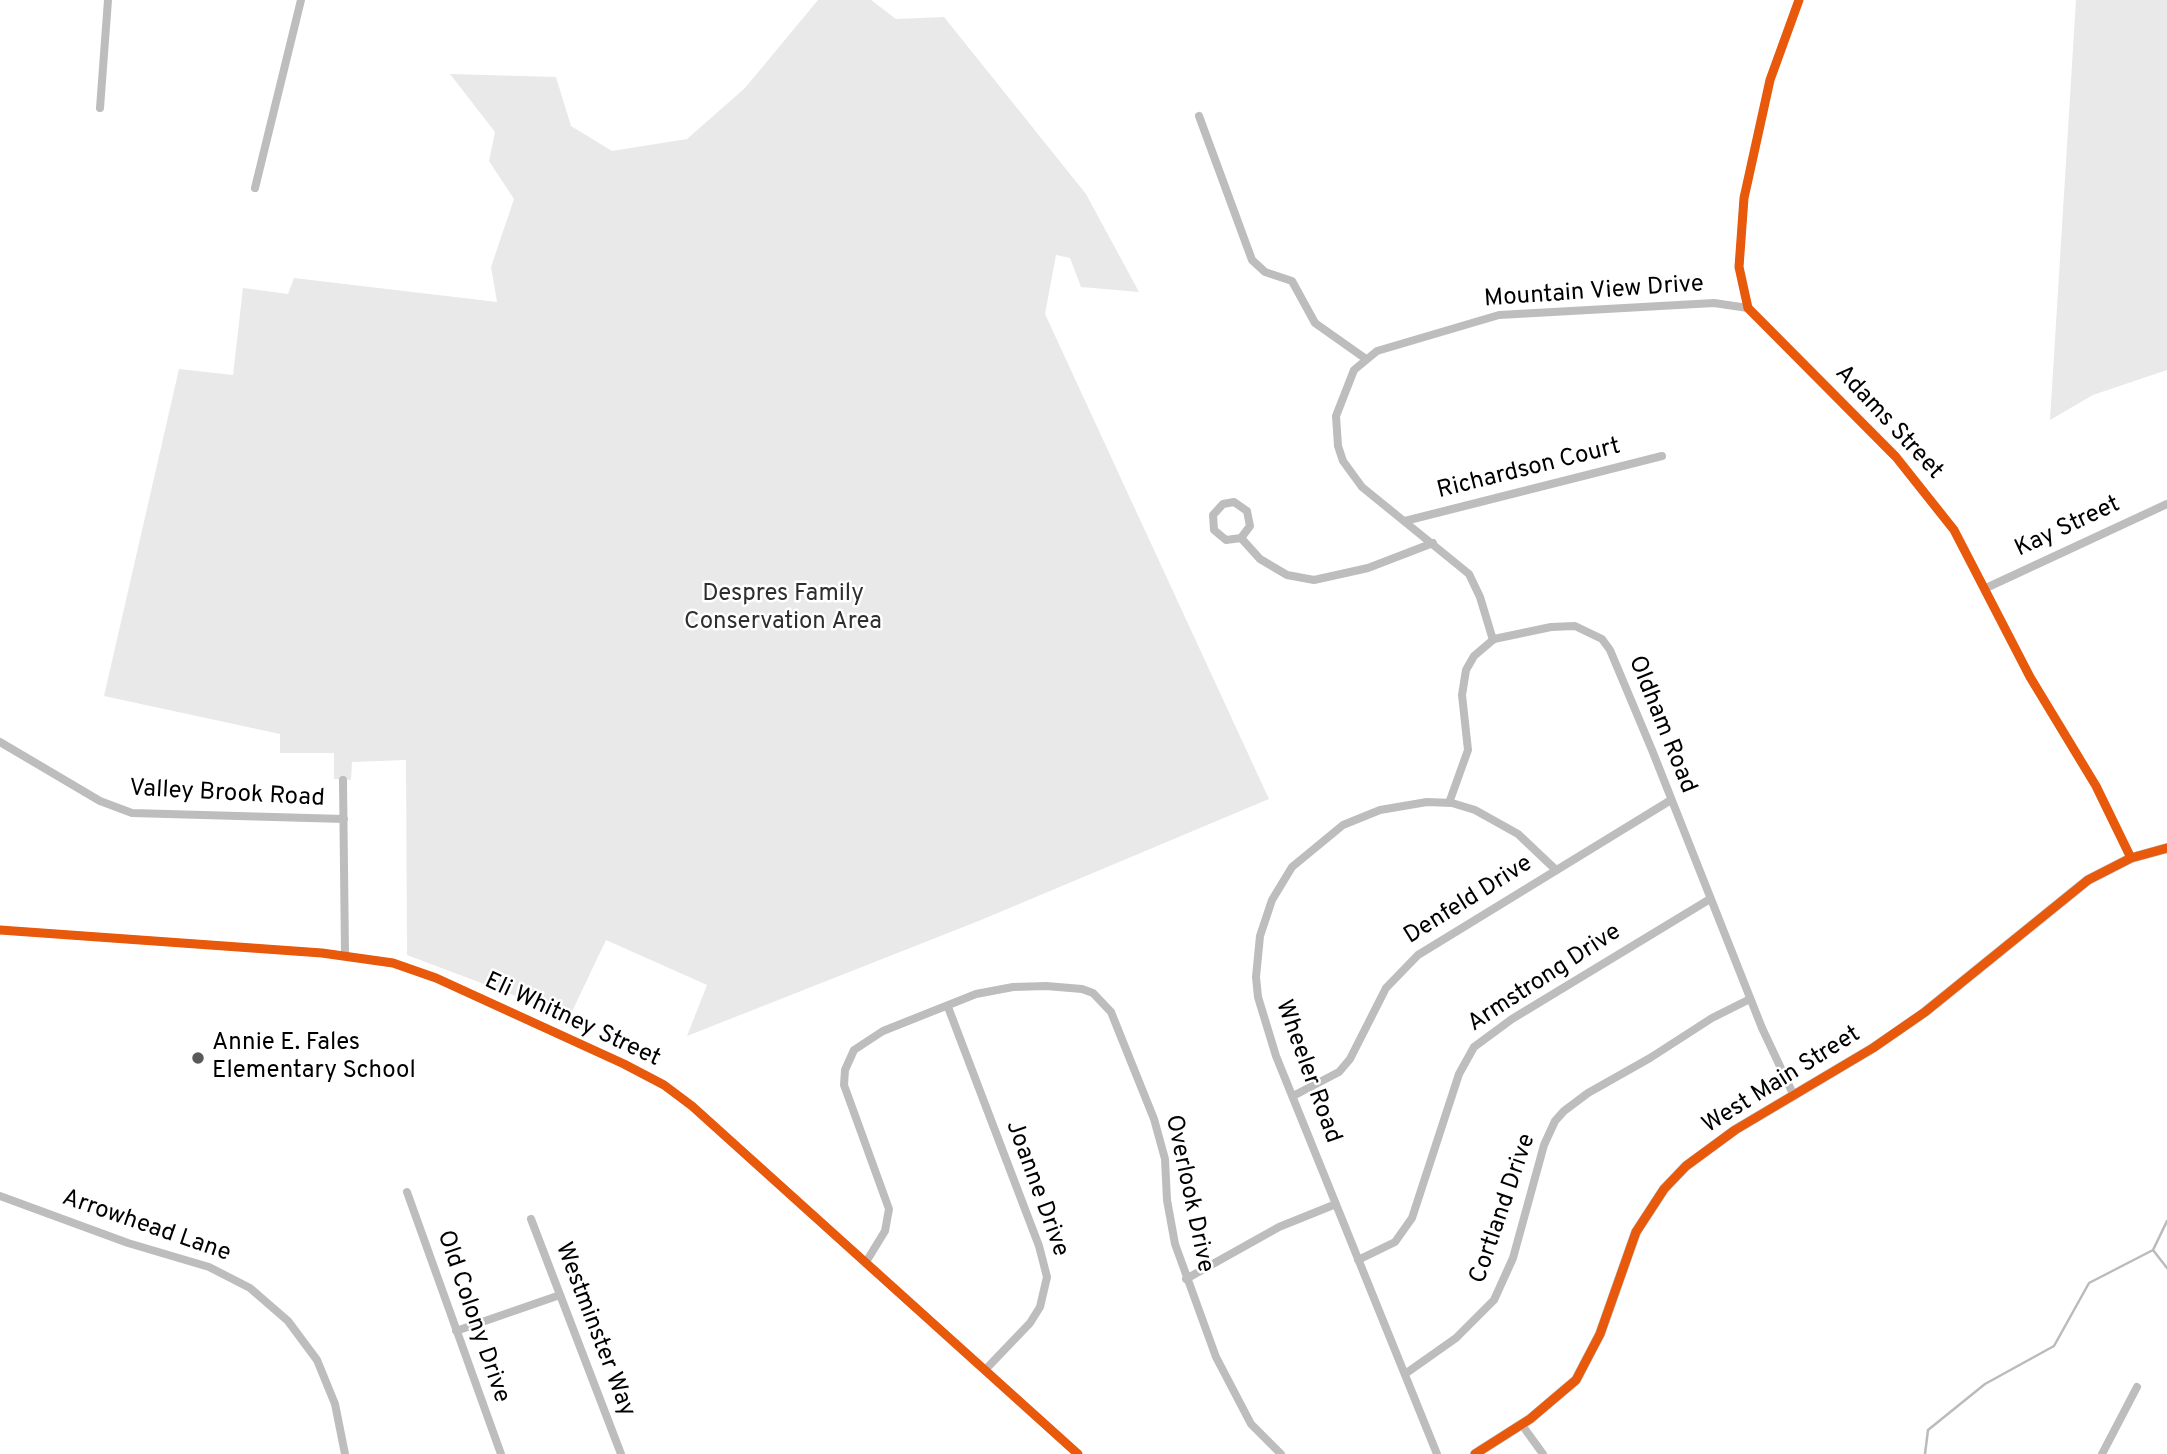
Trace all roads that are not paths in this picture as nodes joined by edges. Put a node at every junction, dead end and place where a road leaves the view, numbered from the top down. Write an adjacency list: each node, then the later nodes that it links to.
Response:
1 (108, 0): 4 (street)
2 (301, 0): 6 (street)
3 (1799, 0): 7 (street)
4 (100, 108)
5 (1199, 116): 8 (street)
6 (256, 188)
7 (1748, 308): 8 (street, Mountain View Drive); 14 (street, Adams Street)
8 (1366, 359): 11 (street)
9 (1662, 456): 11 (street, Richardson Court)
10 (2167, 504): 14 (street, Kay Street)
11 (1405, 522): 13 (street)
12 (1241, 538): 12 (street); 13 (street)
13 (1433, 543): 15 (street)
14 (1986, 588): 22 (street, Adams Street)
15 (1493, 640): 18 (street, Oldham Road); 19 (street)
16 (0, 742): 20 (street, Valley Brook Road)
17 (343, 780): 20 (street)
18 (1671, 800): 23 (street, Denfeld Drive); 24 (street, Oldham Road)
19 (1450, 803): 23 (street, Wheeler Road); 29 (street, Wheeler Road)
20 (344, 819): 26 (street)
21 (2167, 848): 22 (street, West Main Street)
22 (2131, 858): 30 (street, West Main Street)
23 (1556, 870): 29 (street, Denfeld Drive)
24 (1710, 900): 27 (street, Oldham Road); 35 (street, Armstrong Drive)
25 (0, 930): 26 (street, Eli Whitney Street)
26 (345, 955): 36 (street, Eli Whitney Street)
27 (1750, 999): 30 (street, Oldham Road); 41 (street, Cortland Drive)
28 (948, 1007): 36 (street, Overlook Drive); 37 (street, Overlook Drive); 40 (street, Joanne Drive)
29 (1293, 1096): 33 (street, Wheeler Road)
30 (1794, 1096): 43 (street, West Main Street)
31 (407, 1192): 39 (street, Old Colony Drive)
32 (0, 1196): 44 (street, Arrowhead Lane)
33 (1336, 1204): 35 (street, Wheeler Road); 37 (street)
34 (531, 1219): 38 (street, Westminster Way)
35 (1358, 1260): 41 (street, Wheeler Road)
36 (866, 1262): 40 (street, Eli Whitney Street)
37 (1186, 1279): 48 (street, Overlook Drive)
38 (560, 1295): 39 (street); 46 (street, Westminster Way)
39 (456, 1331): 45 (street, Old Colony Drive)
40 (985, 1370): 47 (street, Eli Whitney Street)
41 (1405, 1374): 49 (street, Wheeler Road)
42 (2137, 1387): 52 (street)
43 (1522, 1425): 50 (street, West Main Street); 51 (street)
44 (345, 1454)
45 (501, 1454)
46 (621, 1454)
47 (1078, 1454)
48 (1281, 1454)
49 (1437, 1454)
50 (1475, 1454)
51 (1543, 1454)
52 (2102, 1454)

